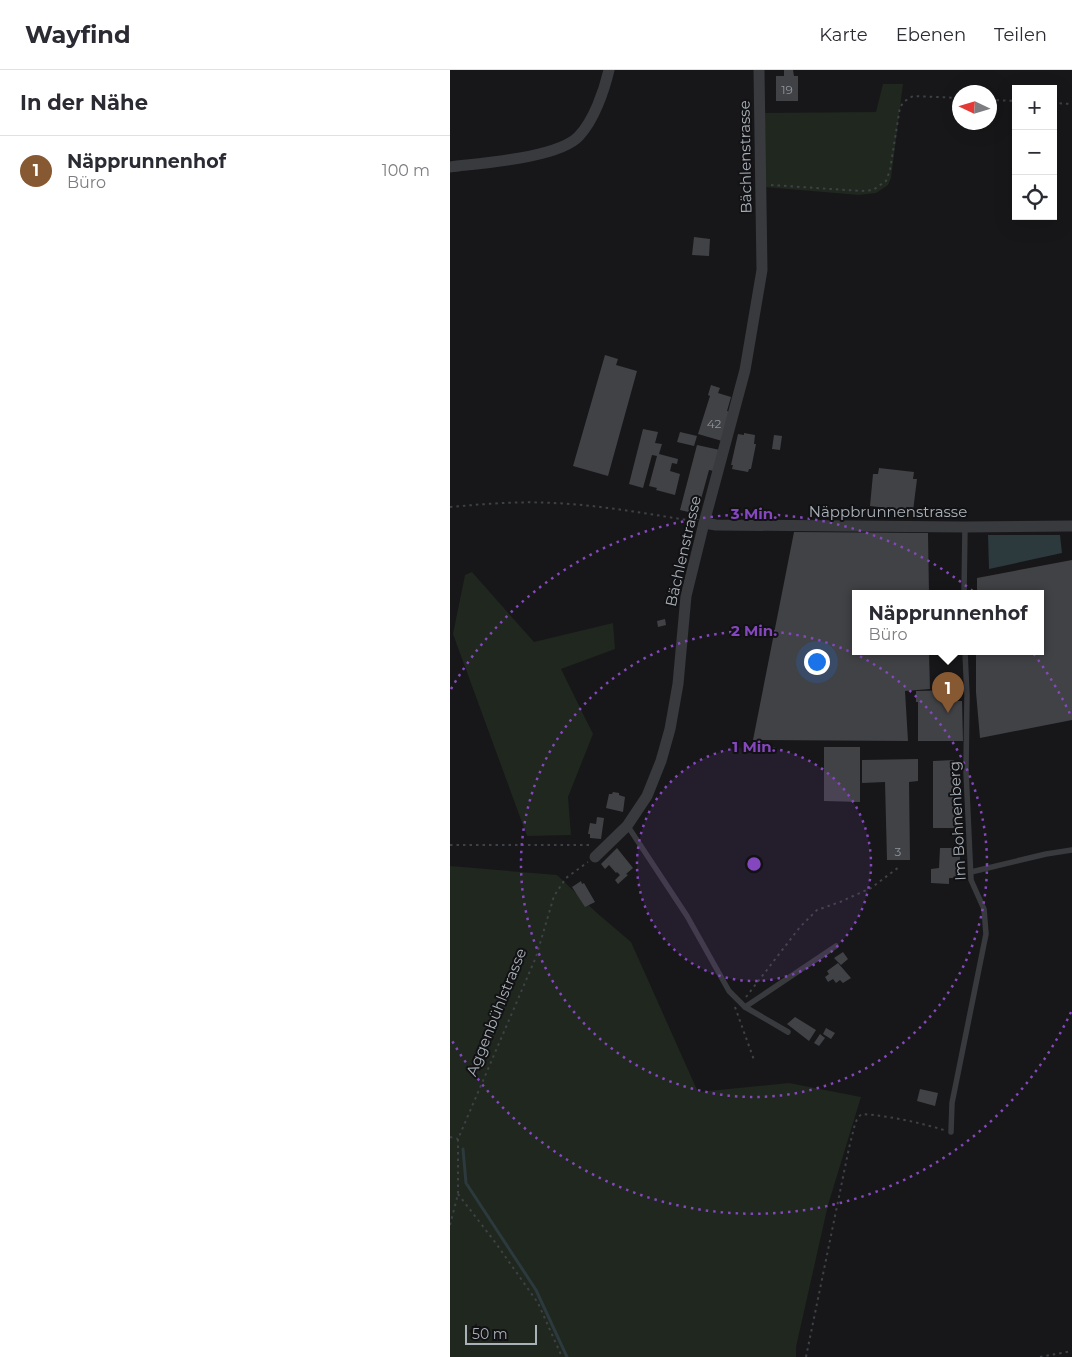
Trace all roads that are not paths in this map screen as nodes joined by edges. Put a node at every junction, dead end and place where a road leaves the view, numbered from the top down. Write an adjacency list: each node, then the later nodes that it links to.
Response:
1 (609, 70): 3 (street)
2 (759, 70): 4 (street, Bächlenstrasse)
3 (450, 167)
4 (704, 523): 6 (street, Näppbrunnenstrasse); 9 (street, Bächlenstrasse)
5 (1072, 526): 6 (street, Näppbrunnenstrasse)
6 (965, 527): 7 (lane)
7 (964, 590)
8 (965, 655): 12 (lane, Im Bohnenberg)
9 (627, 826): 11 (street); 14 (lane)
10 (1072, 850): 12 (lane)
11 (598, 853)
12 (971, 872): 16 (lane, Im Bohnenberg)
13 (836, 946): 14 (lane)
14 (743, 1005): 15 (lane)
15 (788, 1032)
16 (950, 1132)

